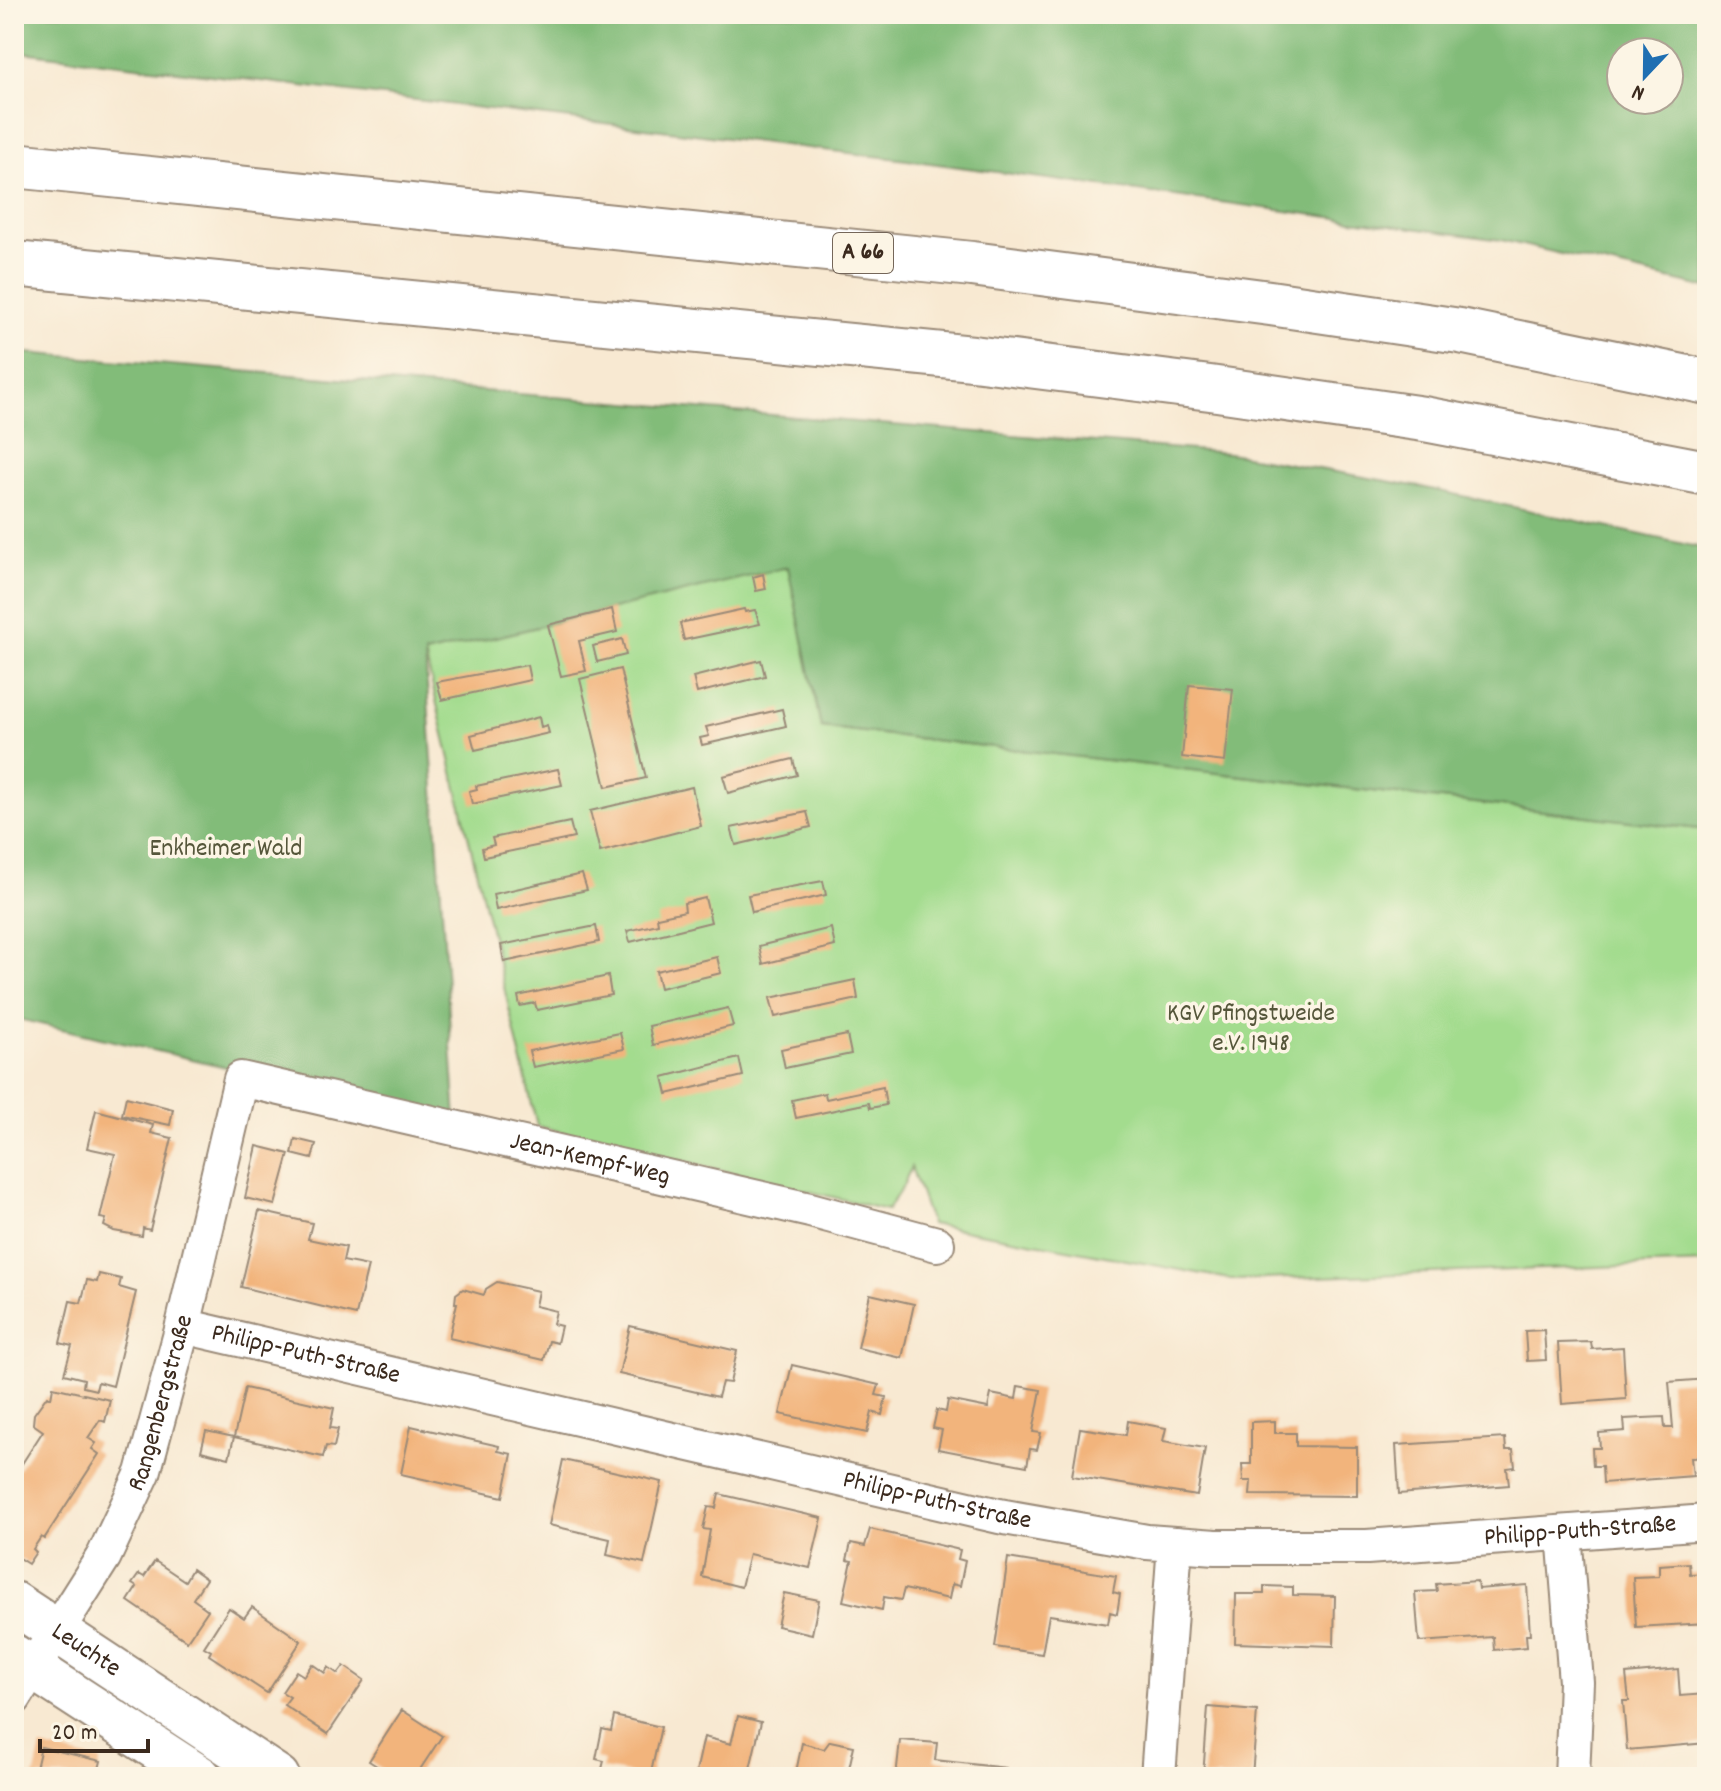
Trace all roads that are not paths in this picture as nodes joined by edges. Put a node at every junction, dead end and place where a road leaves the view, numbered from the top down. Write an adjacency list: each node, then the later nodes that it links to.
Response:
1 (14, 165): 3 (highway, A 66)
2 (14, 264): 4 (highway)
3 (1707, 382)
4 (1707, 473)
5 (241, 1079): 6 (street, Jean-Kempf-Weg); 7 (street, Rangenbergstraße)
6 (937, 1244)
7 (183, 1326): 10 (street, Philipp-Puth-Straße); 12 (street, Rangenbergstraße)
8 (1707, 1522): 9 (street, Philipp-Puth-Straße)
9 (1564, 1533): 10 (street, Philipp-Puth-Straße); 17 (street)
10 (1175, 1544): 16 (street)
11 (14, 1603): 12 (street, Leuchte)
12 (56, 1631): 13 (street, Rangenbergstraße); 15 (street, Leuchte)
13 (20, 1674): 14 (street, Leuchte)
14 (200, 1777)
15 (278, 1777)
16 (1158, 1777)
17 (1572, 1777)

